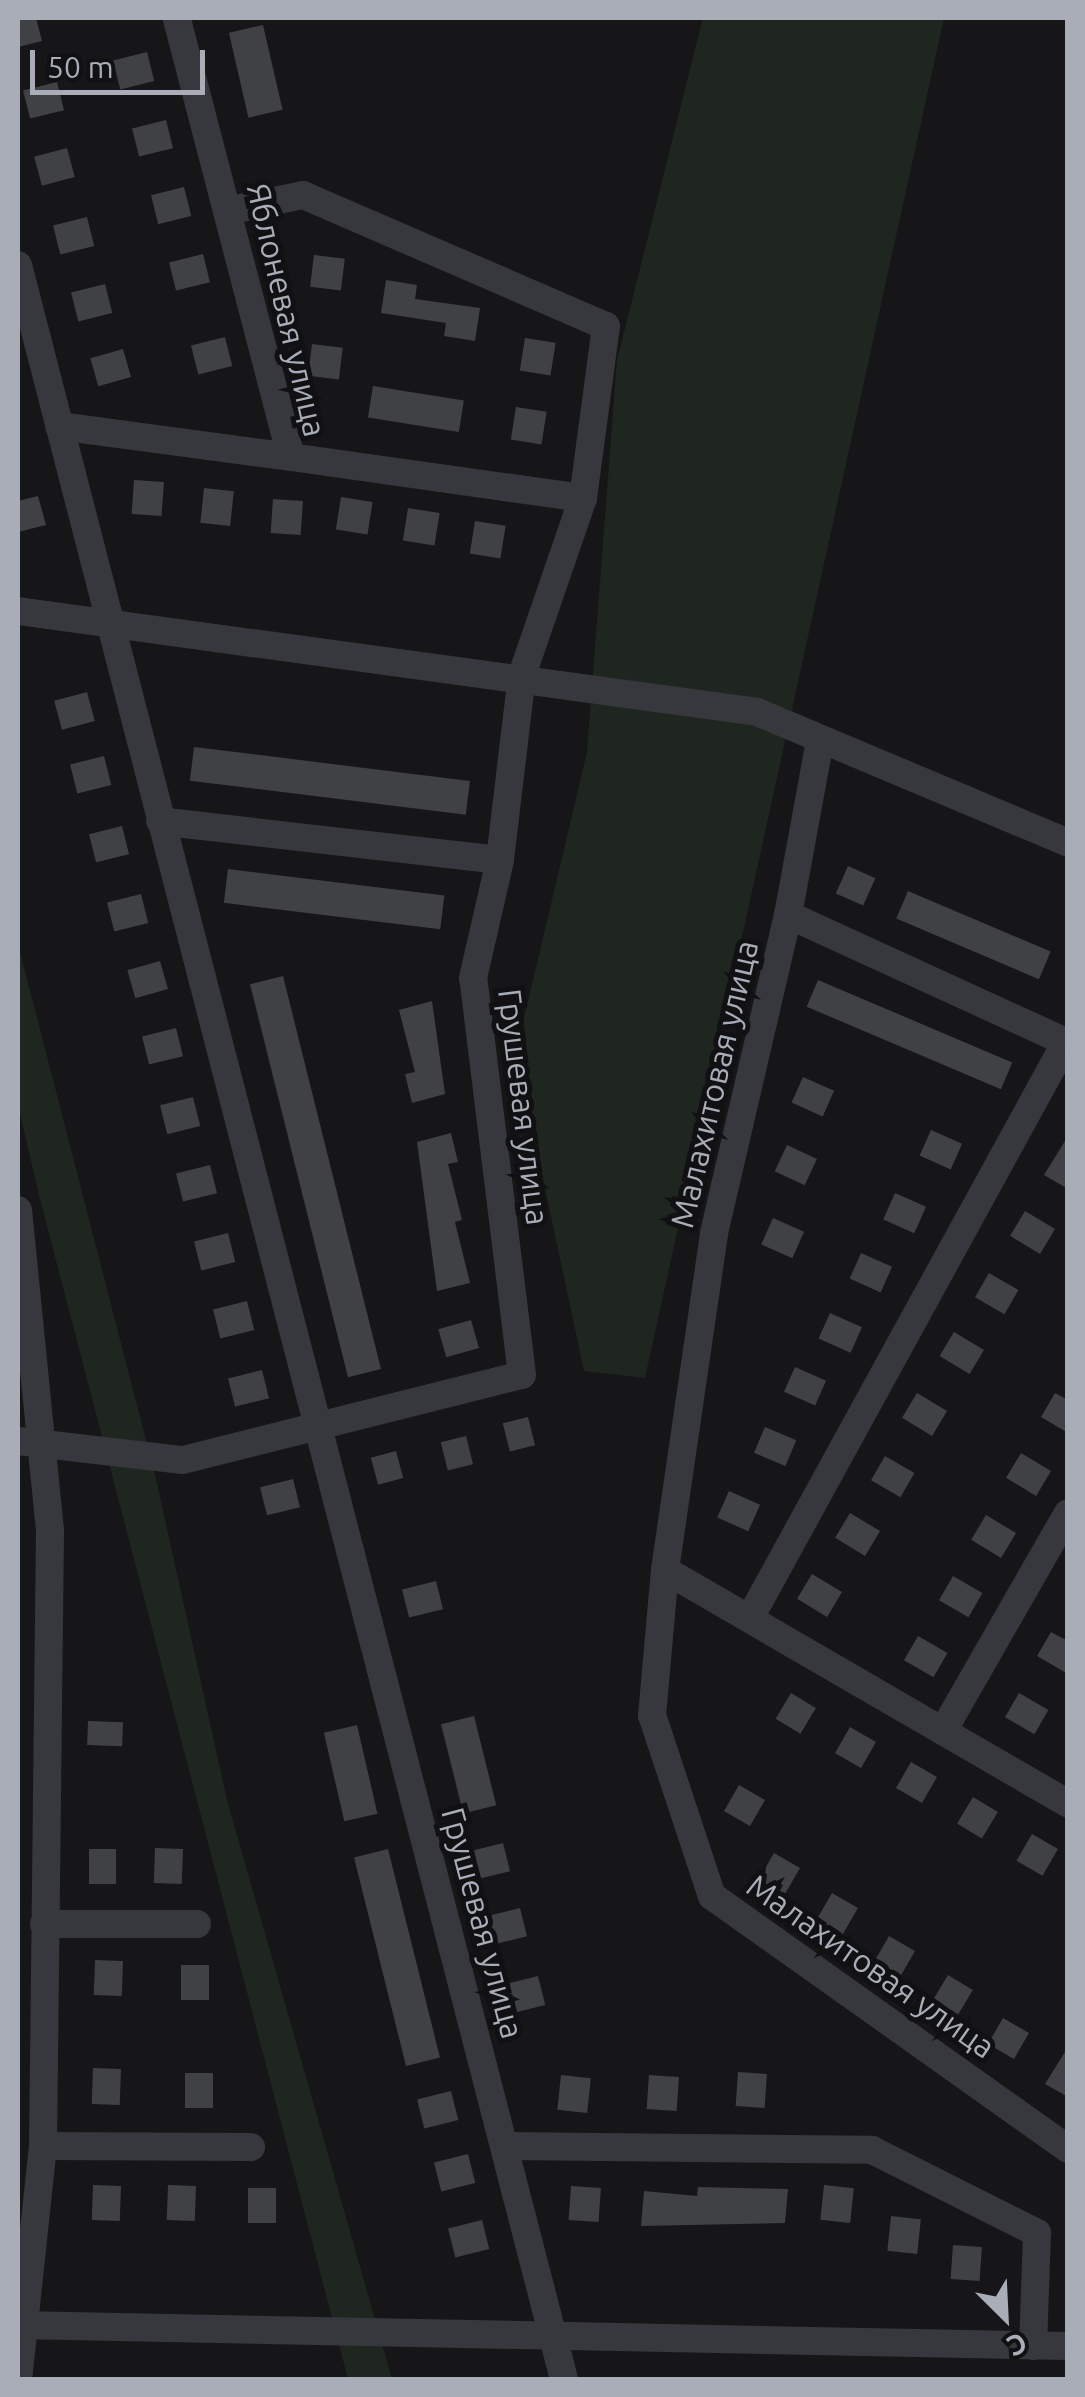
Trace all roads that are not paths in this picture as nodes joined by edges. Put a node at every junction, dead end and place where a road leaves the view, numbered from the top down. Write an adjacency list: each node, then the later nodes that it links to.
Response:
1 (178, 18): 2 (street, Яблоневая улица)
2 (227, 211): 5 (street, Яблоневая улица); 6 (street)
3 (18, 265): 4 (street)
4 (59, 426): 5 (street, Яблоневая улица); 8 (street)
5 (291, 457): 6 (street)
6 (583, 498): 9 (street)
7 (18, 611): 8 (street)
8 (110, 623): 9 (street); 11 (street, Грушевая улица)
9 (522, 675): 10 (street); 13 (street)
10 (820, 740): 12 (street); 14 (street)
11 (160, 822): 13 (street); 17 (street, Грушевая улица)
12 (1068, 843)
13 (500, 860): 17 (street, Грушевая улица)
14 (788, 915): 15 (street, Малахитовая улица); 20 (street, Малахитовая улица)
15 (1067, 1042): 21 (street, Малахитовая улица)
16 (18, 1210): 18 (street)
17 (318, 1428): 18 (street); 27 (street, Грушевая улица)
18 (31, 1442): 24 (street)
19 (1068, 1513): 22 (street)
20 (666, 1570): 21 (street); 29 (street, Малахитовая улица)
21 (750, 1618): 22 (street)
22 (943, 1731): 23 (street)
23 (1068, 1804)
24 (44, 1924): 25 (street); 26 (street)
25 (197, 1924)
26 (42, 2146): 28 (street); 30 (street)
27 (504, 2146): 31 (street, Грушевая улица); 32 (street)
28 (251, 2147)
29 (1068, 2149)
30 (21, 2325): 31 (street); 34 (street)
31 (555, 2340): 32 (street); 35 (street, Грушевая улица)
32 (1034, 2346): 33 (street)
33 (1068, 2346)
34 (18, 2380)
35 (564, 2380)

